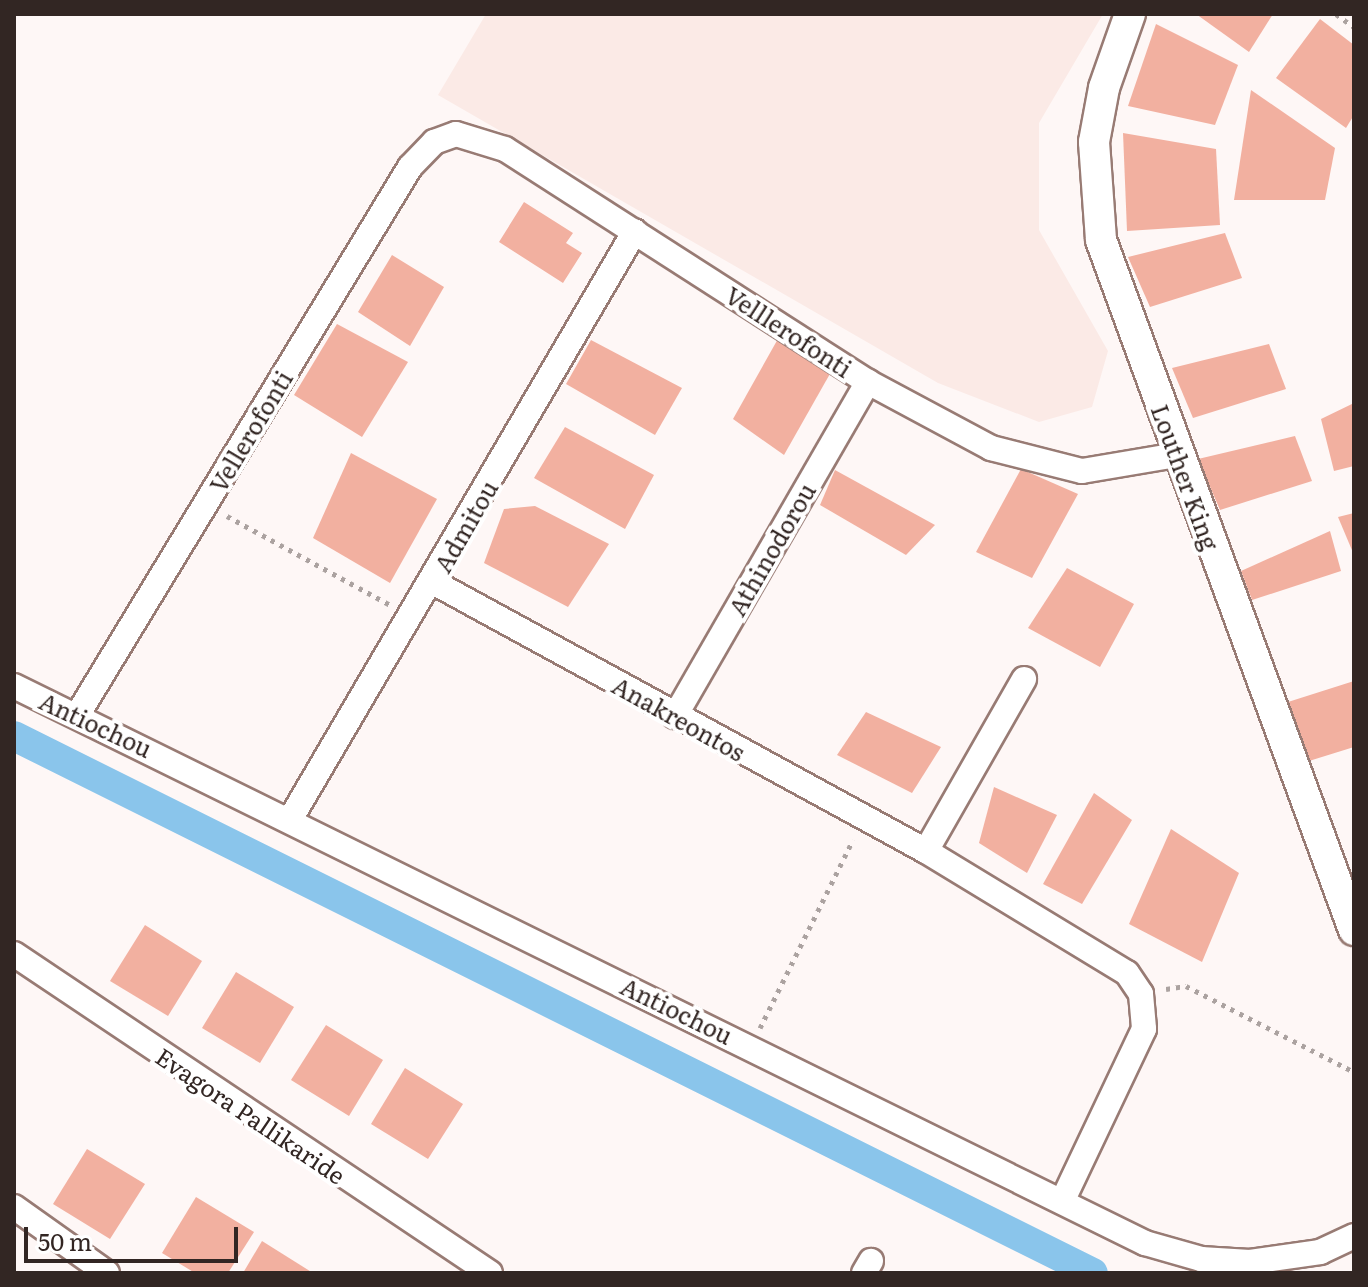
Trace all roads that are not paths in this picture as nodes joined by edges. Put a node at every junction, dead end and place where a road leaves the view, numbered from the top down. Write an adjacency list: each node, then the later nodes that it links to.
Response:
1 (1130, 14): 5 (street, Louther King)
2 (424, 150): 3 (street, Velllerofonti); 9 (street, Vellerofonti)
3 (635, 231): 4 (street, Velllerofonti); 6 (street, Admitou)
4 (868, 382): 5 (street, Velllerofonti); 10 (street, Athinodorou)
5 (1177, 455): 13 (street, Louther King)
6 (433, 582): 10 (street, Anakreontos); 11 (street, Admitou)
7 (1024, 679): 12 (street)
8 (14, 686): 9 (street, Antiochou)
9 (78, 714): 11 (street, Antiochou)
10 (675, 716): 12 (street, Anakreontos)
11 (291, 818): 16 (street, Antiochou)
12 (926, 851): 16 (street, Anakreontos)
13 (1348, 899): 14 (street, Louther King)
14 (1354, 930)
15 (14, 954): 20 (street, Evagora Pallikaride)
16 (1062, 1202): 18 (street, Antiochou)
17 (14, 1207): 19 (street)
18 (1354, 1236)
19 (107, 1273)
20 (490, 1273)

